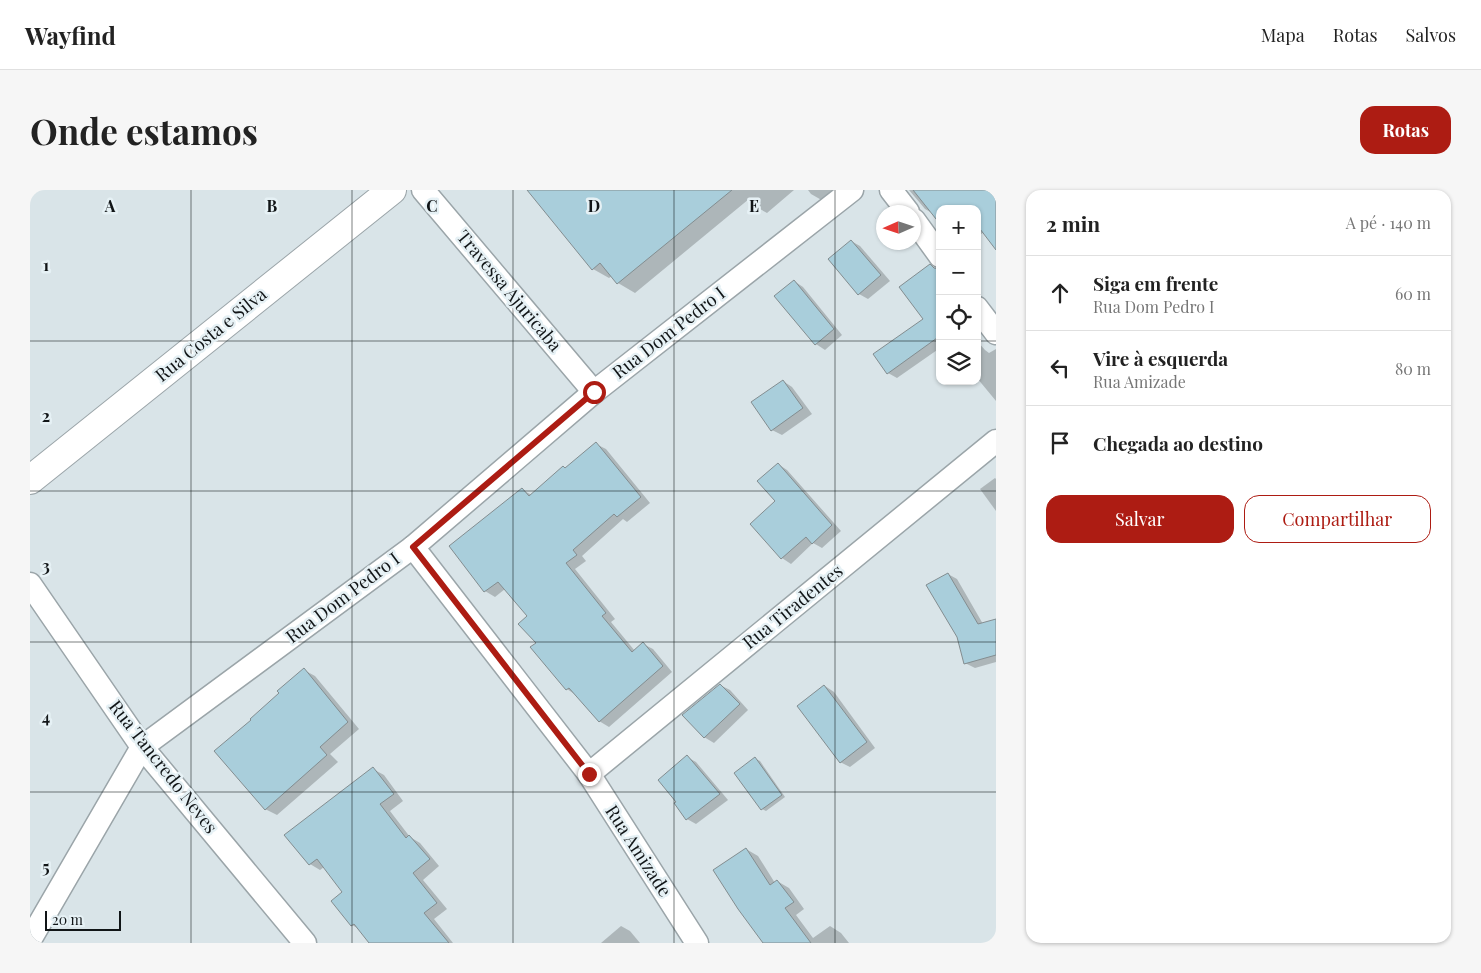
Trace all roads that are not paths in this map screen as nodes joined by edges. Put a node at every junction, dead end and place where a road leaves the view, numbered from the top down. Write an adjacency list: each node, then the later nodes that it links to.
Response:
1 (392, 190): 12 (street, Rua Costa e Silva)
2 (423, 190): 10 (street, Travessa Ajuricaba)
3 (852, 190): 10 (street, Rua Dom Pedro I)
4 (891, 190): 5 (street)
5 (903, 205)
6 (921, 230): 7 (street)
7 (936, 250)
8 (981, 313): 9 (street)
9 (996, 333)
10 (594, 392): 13 (street, Rua Dom Pedro I)
11 (996, 440): 16 (street, Rua Tiradentes)
12 (30, 480)
13 (413, 547): 15 (street, Rua Dom Pedro I); 16 (street, Rua Amizade)
14 (30, 584): 15 (street, Rua Tancredo Neves)
15 (142, 747): 17 (street, Rua Dom Pedro I); 18 (street, Rua Tancredo Neves)
16 (589, 774): 19 (street, Rua Amizade)
17 (30, 940)
18 (305, 943)
19 (697, 943)

